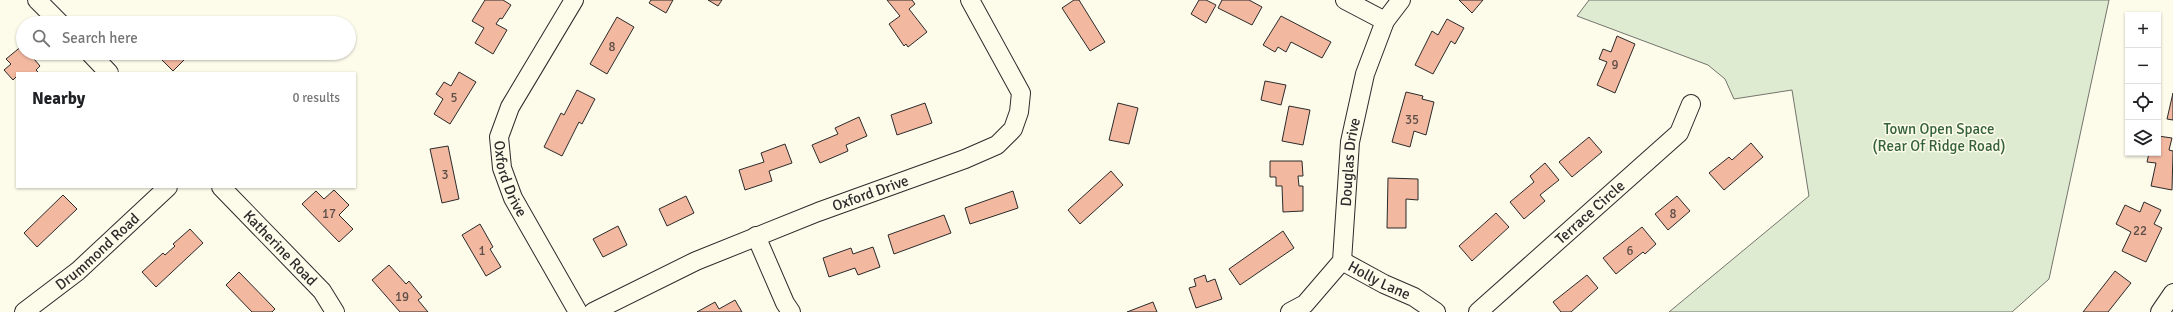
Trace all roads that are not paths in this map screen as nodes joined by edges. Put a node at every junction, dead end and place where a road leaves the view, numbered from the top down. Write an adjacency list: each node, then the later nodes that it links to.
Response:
1 (37, 0): 6 (street)
2 (574, 0): 18 (street, Oxford Drive)
3 (970, 0): 13 (street, Oxford Drive)
4 (1345, 0): 7 (street)
5 (1401, 0): 7 (street, Douglas Drive)
6 (53, 16)
7 (1384, 22): 14 (street, Douglas Drive)
8 (97, 60): 9 (street)
9 (108, 72)
10 (1691, 104): 23 (street, Terrace Circle)
11 (167, 188): 16 (street, Drummond Road)
12 (222, 188): 17 (street, Katherine Road)
13 (756, 236): 19 (street, Oxford Drive); 20 (street)
14 (1342, 261): 21 (street); 22 (street, Holly Lane)
15 (2173, 293): 24 (street)
16 (24, 312)
17 (335, 312)
18 (578, 312)
19 (593, 312)
20 (791, 312)
21 (1290, 312)
22 (1436, 312)
23 (1478, 312)
24 (2160, 312)

